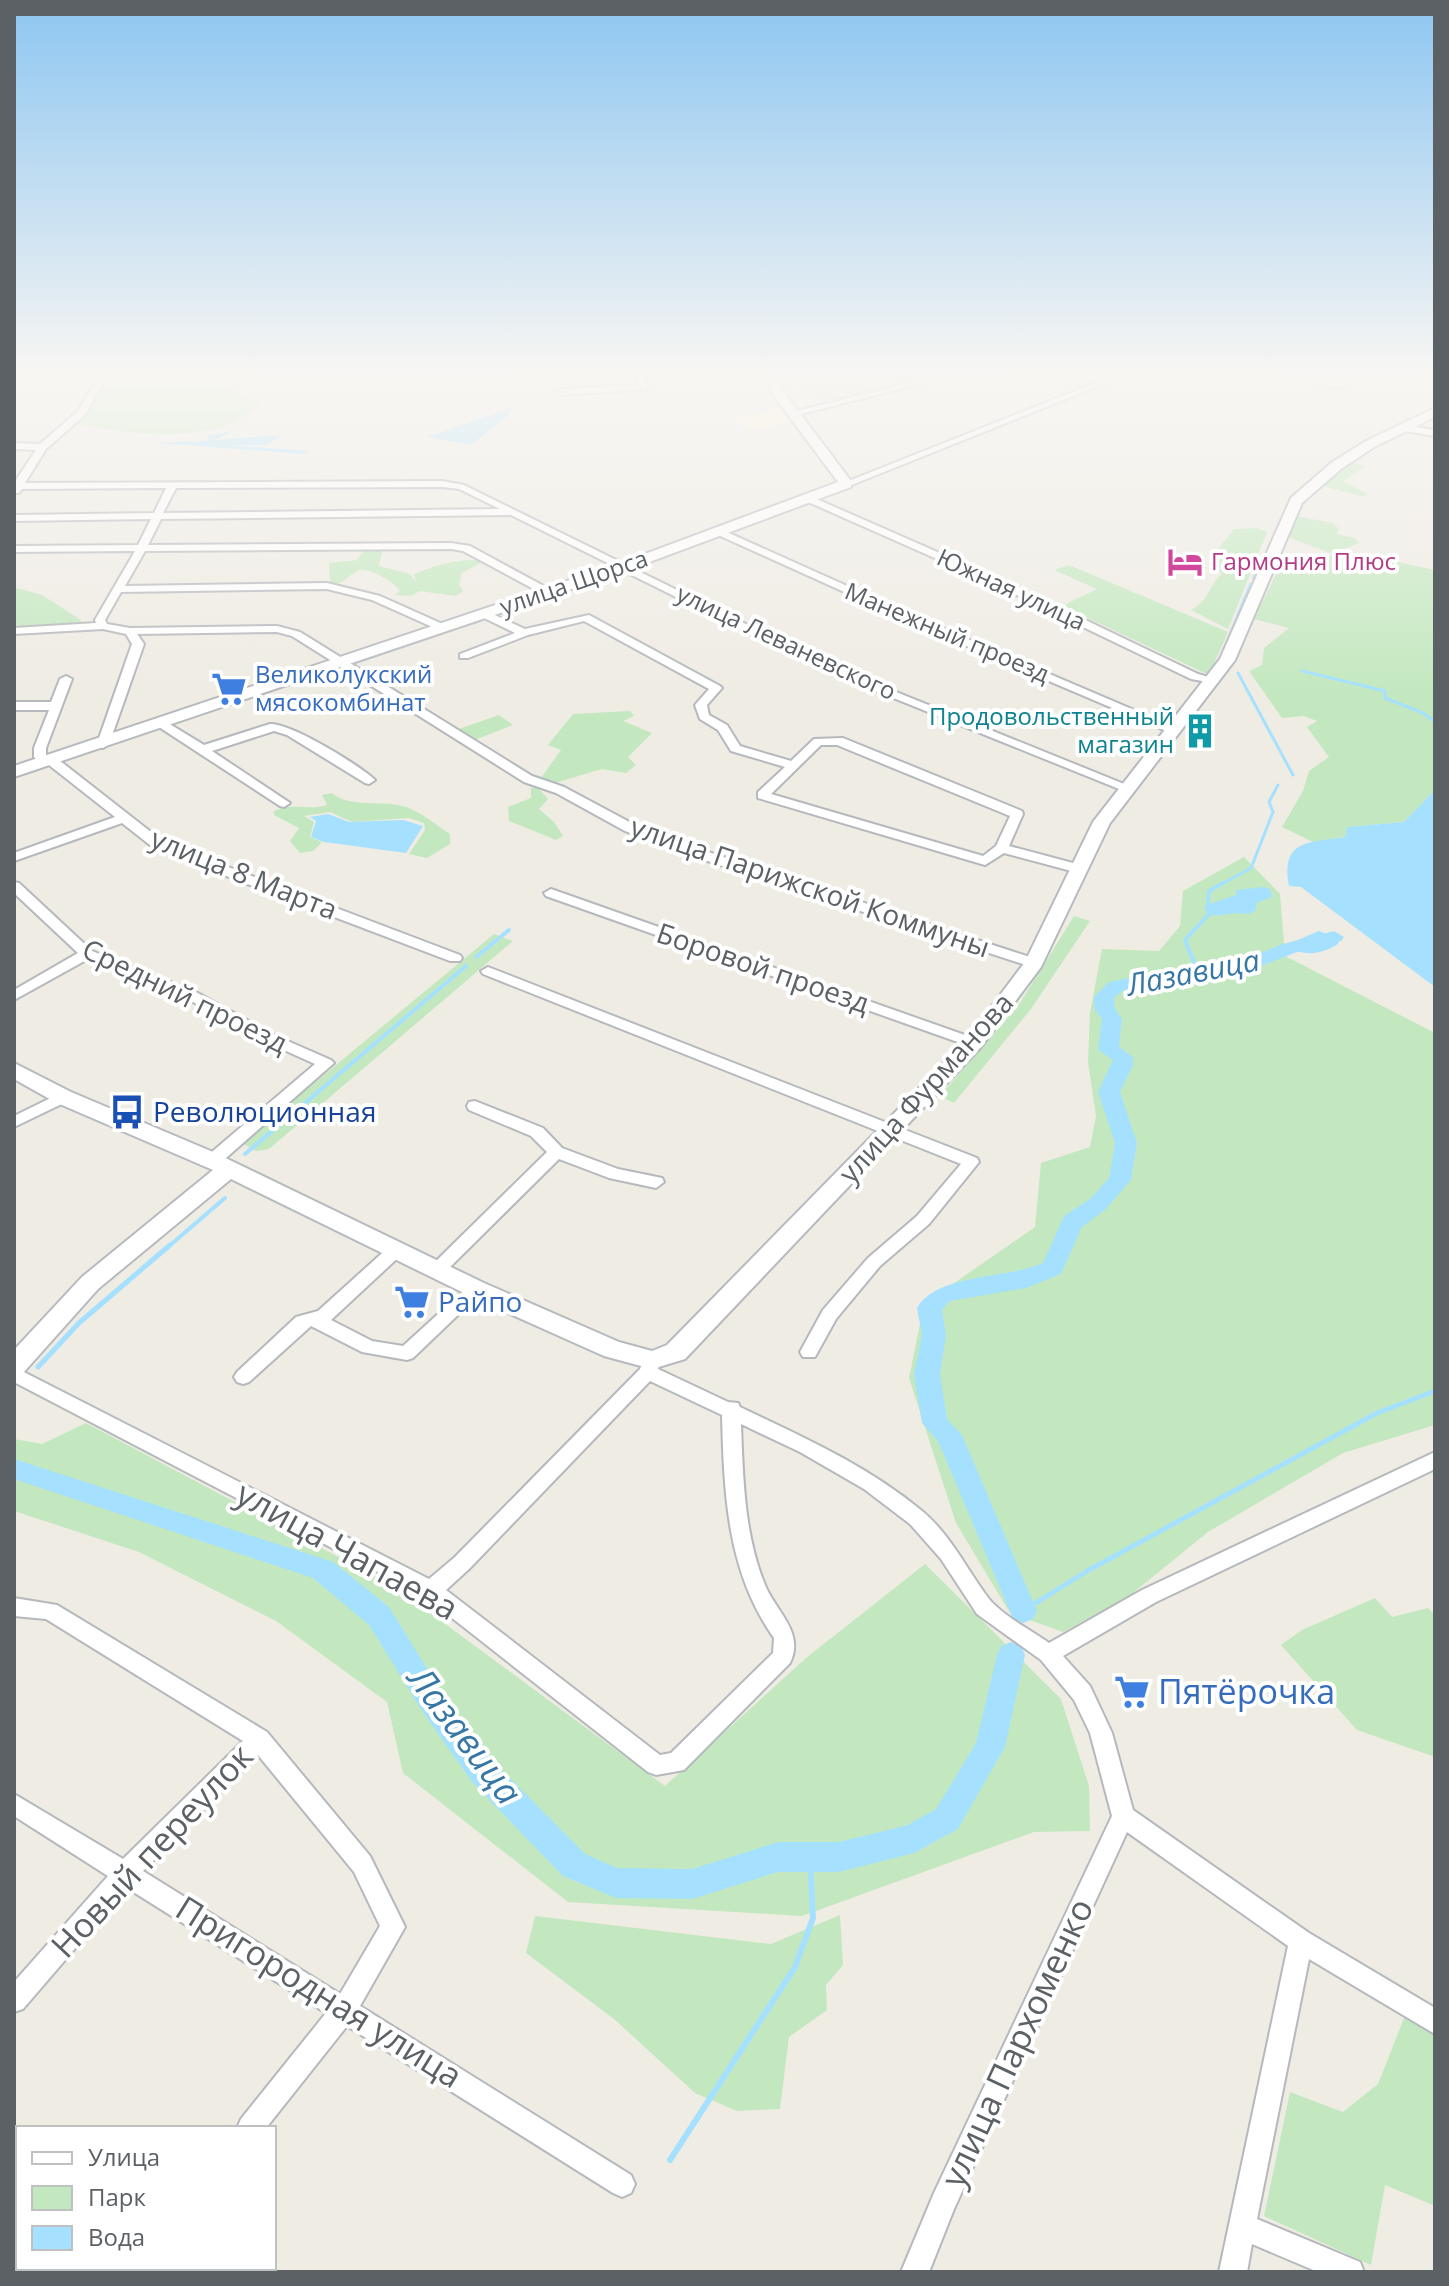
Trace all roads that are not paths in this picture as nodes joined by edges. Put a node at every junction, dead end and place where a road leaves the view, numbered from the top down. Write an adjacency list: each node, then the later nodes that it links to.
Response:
1 (843, 480): 4 (main road)
2 (857, 480): 4 (street, улица Щорса)
3 (1321, 480): 26 (main road, улица Фурманова)
4 (846, 484): 7 (main road, улица Щорса)
5 (172, 486): 6 (street, улица Леваневского); 8 (street, улица Леваневского); 9 (street)
6 (16, 488)
7 (809, 499): 11 (main road, улица Щорса); 26 (street, Южная улица)
8 (513, 512): 9 (street); 14 (street, улица Леваневского)
9 (154, 517): 10 (street); 12 (street)
10 (14, 518)
11 (720, 532): 14 (main road, улица Щорса); 30 (street, Манежный проезд)
12 (142, 547): 13 (street); 15 (street); 16 (street)
13 (14, 549)
14 (623, 567): 16 (main road, улица Щорса); 37 (street, улица Леваневского)
15 (118, 589): 18 (street); 19 (street)
16 (547, 592): 17 (main road, улица Щорса)
17 (484, 614): 19 (main road, улица Щорса); 22 (street)
18 (103, 626): 20 (street, улица Парижской Коммуны); 21 (street, улица Парижской Коммуны)
19 (443, 628): 24 (main road, улица Щорса)
20 (14, 631)
21 (130, 631): 24 (street, улица Парижской Коммуны); 31 (street)
22 (524, 633): 23 (street); 34 (street)
23 (464, 656)
24 (339, 663): 29 (main road, улица Щорса); 47 (street, улица Парижской Коммуны)
25 (66, 679): 28 (street)
26 (1213, 680): 30 (main road, улица Фурманова)
27 (14, 706): 28 (street)
28 (57, 706): 33 (street)
29 (163, 724): 31 (main road, улица Щорса); 32 (street)
30 (1175, 730): 37 (main road, улица Фурманова)
31 (103, 744): 33 (main road, улица Щорса)
32 (202, 750): 36 (street); 38 (street)
33 (49, 761): 35 (main road, улица Щорса); 39 (street, улица 8 Марта)
34 (793, 765): 40 (street); 40 (street)
35 (14, 772)
36 (369, 780)
37 (1128, 788): 42 (main road, улица Фурманова)
38 (284, 803)
39 (123, 818): 41 (street); 46 (street, улица 8 Марта)
40 (1002, 848): 42 (street)
41 (14, 857)
42 (1079, 869): 47 (main road, улица Фурманова)
43 (14, 886): 45 (street, Средний проезд)
44 (551, 893): 50 (street, Боровой проезд)
45 (87, 954): 49 (street); 57 (street, Средний проезд)
46 (455, 958)
47 (1034, 963): 50 (main road, улица Фурманова)
48 (488, 971): 55 (street)
49 (14, 996)
50 (974, 1043): 55 (main road, улица Фурманова)
51 (14, 1070): 52 (main road)
52 (63, 1097): 54 (street); 57 (main road)
53 (475, 1106): 56 (street)
54 (14, 1122)
55 (891, 1129): 63 (street); 65 (main road, улица Фурманова)
56 (556, 1152): 58 (street); 60 (street)
57 (221, 1165): 59 (main road); 64 (main road)
58 (656, 1182)
59 (396, 1250): 60 (main road); 62 (street)
60 (437, 1270): 61 (main road)
61 (476, 1289): 62 (street); 65 (main road)
62 (313, 1319): 67 (street)
63 (809, 1352)
64 (14, 1366)
65 (650, 1366): 68 (street); 70 (street, улица Фурманова)
66 (14, 1374): 70 (street, улица Чапаева)
67 (243, 1377)
68 (731, 1408): 70 (street, улица Чапаева); 72 (street)
69 (1435, 1460): 72 (street)
70 (431, 1590)
71 (14, 1607): 73 (street)
72 (1048, 1654): 75 (street)
73 (259, 1739): 76 (street, Новый переулок); 79 (street)
74 (14, 1804): 76 (street, Пригородная улица)
75 (1123, 1816): 77 (street); 84 (street, улица Пархоменко)
76 (127, 1871): 78 (street, Новый переулок); 79 (street, Пригородная улица)
77 (1301, 1941): 80 (street); 83 (street)
78 (14, 2000)
79 (345, 2008): 81 (street); 82 (street, Пригородная улица)
80 (1435, 2022)
81 (252, 2126)
82 (622, 2184)
83 (1243, 2226): 85 (street); 86 (street)
84 (915, 2272)
85 (1233, 2272)
86 (1350, 2272)

